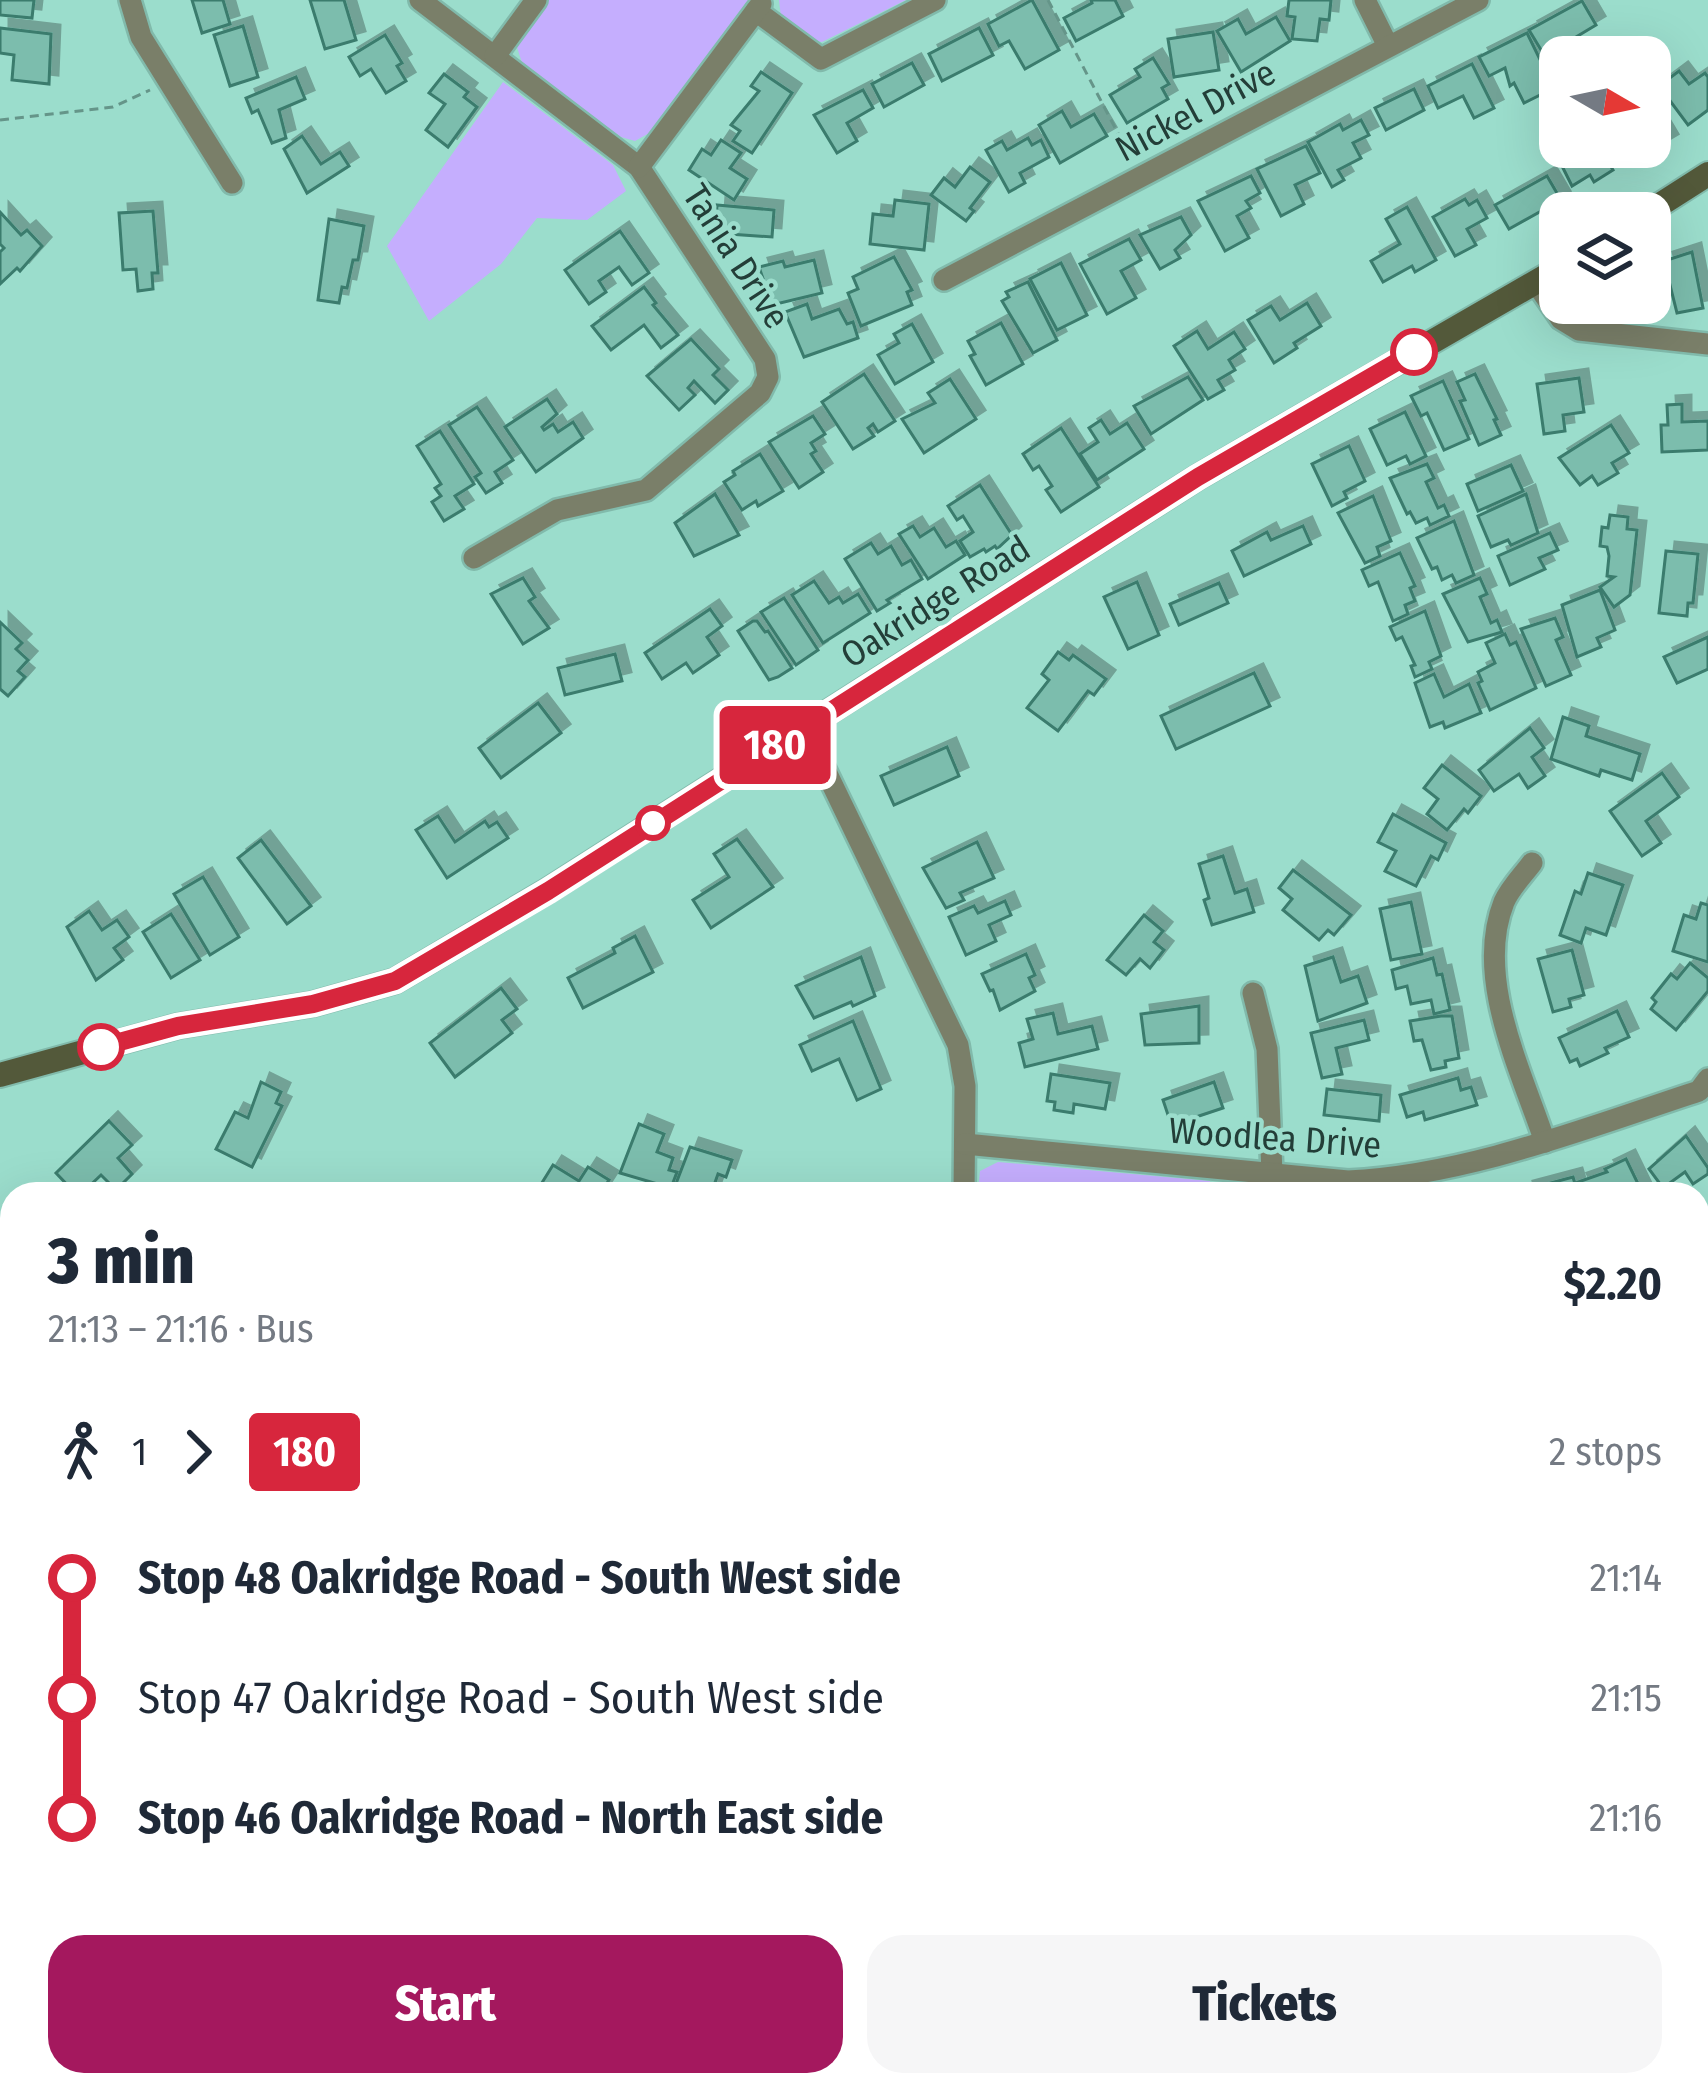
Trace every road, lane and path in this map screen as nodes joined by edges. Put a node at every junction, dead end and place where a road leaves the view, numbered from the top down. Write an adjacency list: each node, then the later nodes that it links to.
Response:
1 (130, 0): 11 (street)
2 (420, 0): 10 (street, Tania Drive)
3 (536, 0): 10 (street)
4 (935, 0): 8 (street)
5 (1048, 0): 15 (path)
6 (1365, 0): 9 (street)
7 (1478, 0): 9 (street, Nickel Drive)
8 (760, 6): 13 (street)
9 (1388, 46): 15 (street, Nickel Drive)
10 (495, 56): 13 (street, Tania Drive)
11 (168, 81): 12 (path); 16 (street)
12 (0, 120)
13 (640, 167): 22 (street, Tania Drive)
14 (1708, 174): 17 (street)
15 (1140, 176): 18 (street, Nickel Drive)
16 (232, 184)
17 (1671, 198)
18 (944, 280)
19 (1539, 281): 20 (street, Oakridge Road)
20 (1536, 283): 21 (street); 23 (street, Oakridge Road)
21 (1708, 344)
22 (474, 558)
23 (804, 726): 26 (street, Oakridge Road); 29 (street)
24 (1532, 863): 28 (street)
25 (1253, 993): 30 (street)
26 (0, 1075)
27 (1708, 1079): 28 (street, Woodlea Drive)
28 (1545, 1142): 33 (street, Woodlea Drive)
29 (965, 1144): 30 (street, Woodlea Drive); 31 (street)
30 (1272, 1174): 32 (street, Woodlea Drive)
31 (964, 1182)
32 (1357, 1182)
33 (1408, 1182)

